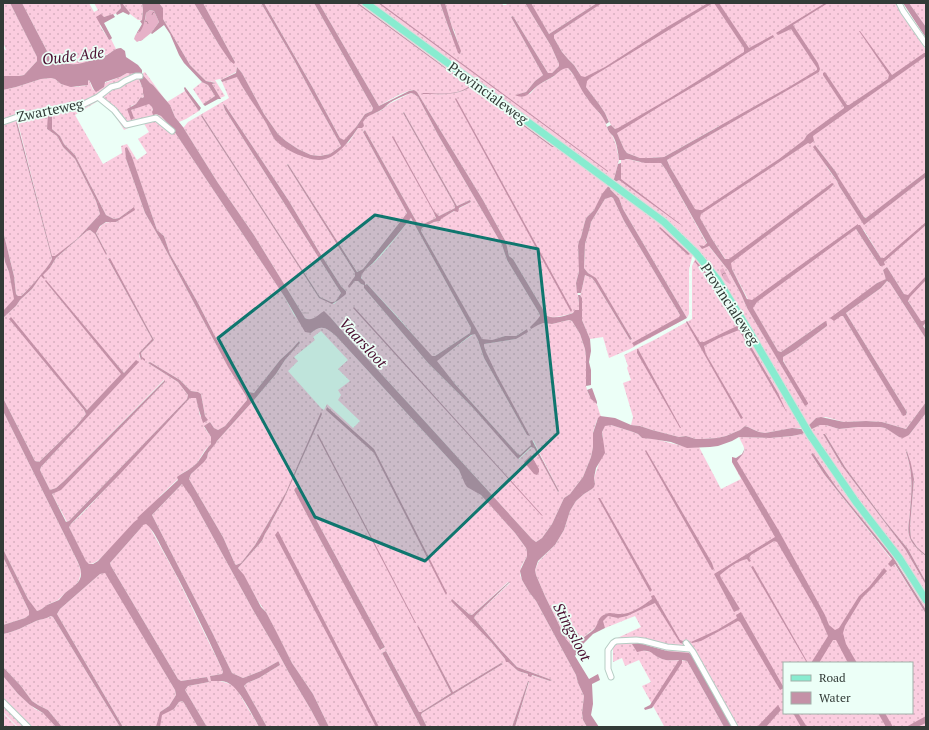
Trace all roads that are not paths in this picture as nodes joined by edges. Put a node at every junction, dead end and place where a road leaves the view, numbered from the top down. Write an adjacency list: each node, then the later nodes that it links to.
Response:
1 (366, 3): 8 (main road, Provincialeweg)
2 (899, 3): 3 (street)
3 (926, 44)
4 (140, 76): 5 (street, Zwarteweg)
5 (98, 97): 6 (street, Zwarteweg); 7 (street, Zwarteweg)
6 (3, 122)
7 (172, 131)
8 (926, 600)
9 (686, 644): 10 (street)
10 (690, 649): 11 (street); 14 (street)
11 (611, 677)
12 (3, 702): 13 (street)
13 (28, 727)
14 (735, 727)

